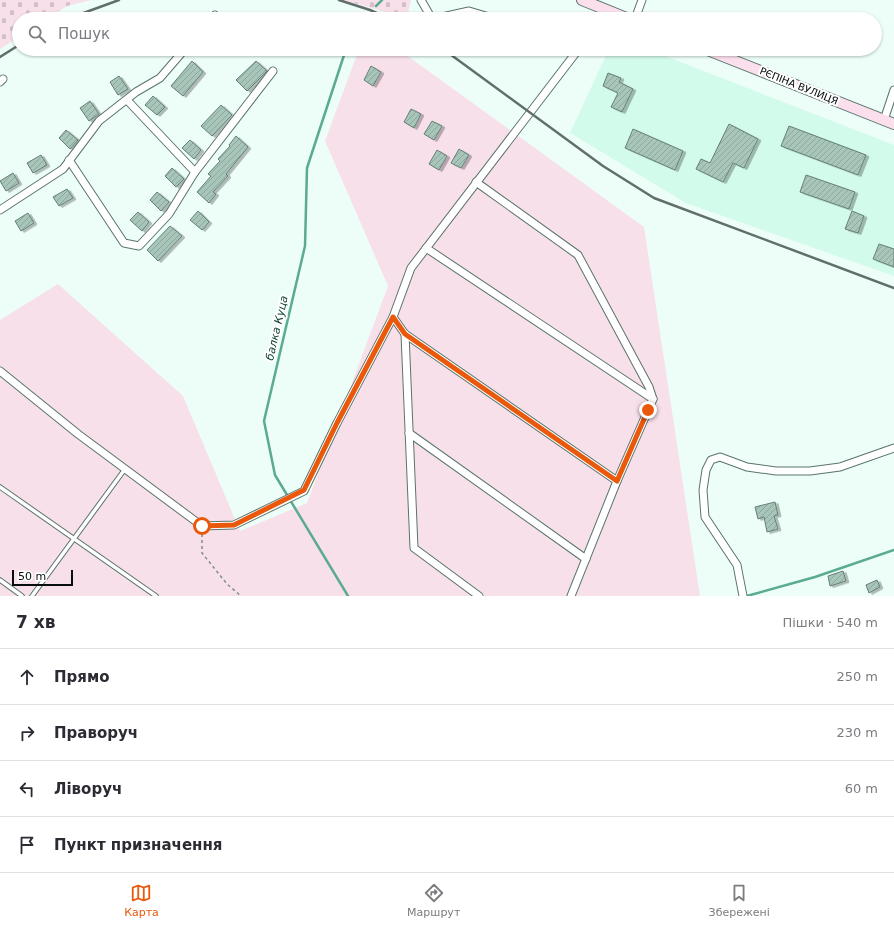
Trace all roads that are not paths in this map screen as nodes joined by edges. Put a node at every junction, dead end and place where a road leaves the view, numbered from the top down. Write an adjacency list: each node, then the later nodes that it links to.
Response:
1 (421, 0): 4 (street)
2 (582, 0): 5 (street)
3 (642, 0): 6 (street)
4 (429, 12)
5 (612, 12)
6 (638, 12)
7 (180, 56): 12 (street)
8 (573, 56): 17 (street)
9 (723, 56): 13 (street, РЄПІНА ВУЛИЦЯ)
10 (273, 71): 16 (street)
11 (894, 90): 13 (street)
12 (127, 100): 15 (street); 16 (street)
13 (884, 120): 14 (street, РЄПІНА ВУЛИЦЯ)
14 (894, 124)
15 (69, 160): 16 (street); 18 (street)
16 (195, 172)
17 (476, 182): 19 (street); 23 (street)
18 (0, 210)
19 (426, 248): 20 (street); 23 (street)
20 (393, 317): 21 (street); 26 (street)
21 (405, 334): 24 (street); 27 (street)
22 (0, 371): 26 (street)
23 (653, 400): 27 (street)
24 (409, 433): 30 (street); 36 (street)
25 (894, 448): 32 (street)
26 (125, 469): 29 (lane)
27 (617, 481): 30 (street)
28 (0, 487): 29 (lane)
29 (74, 538): 34 (lane); 35 (lane)
30 (586, 559): 37 (street)
31 (0, 580): 33 (lane)
32 (743, 594)
33 (22, 596)
34 (32, 596)
35 (156, 596)
36 (479, 596)
37 (570, 596)

